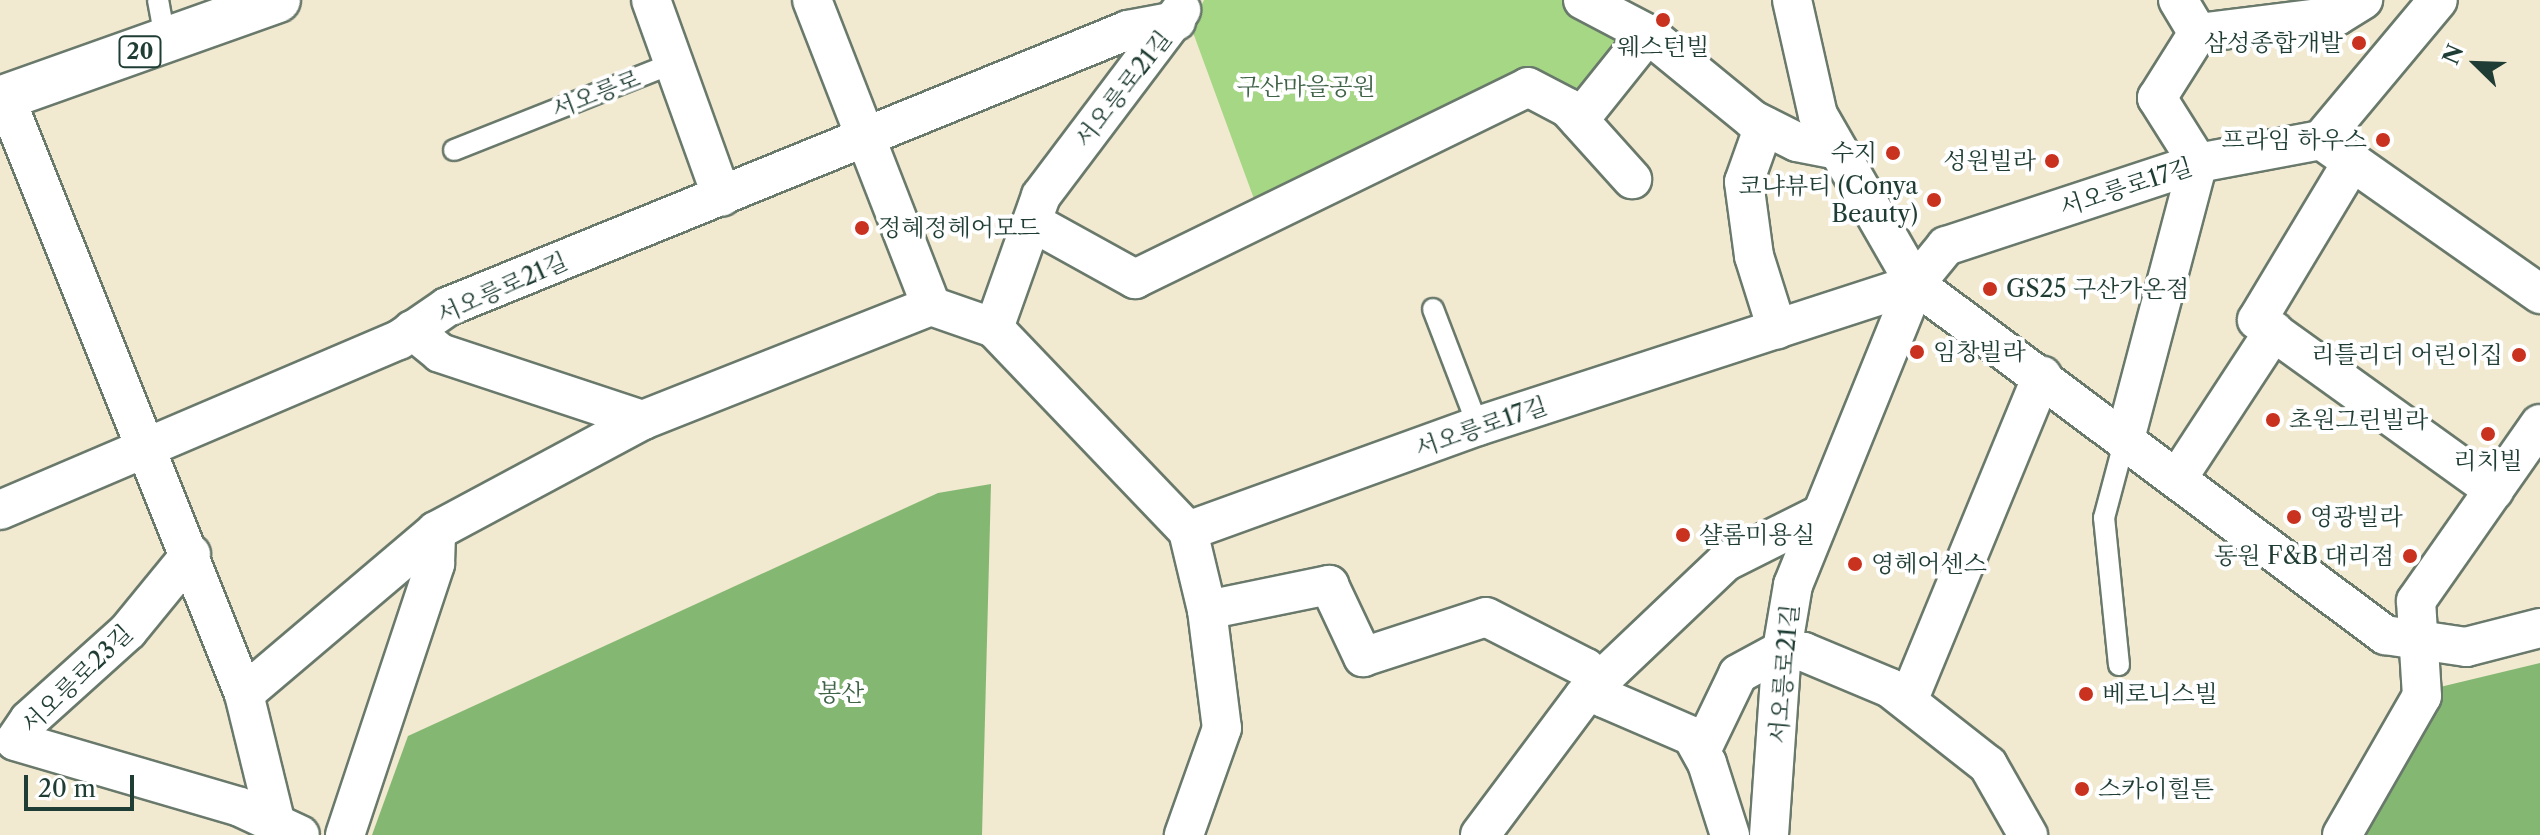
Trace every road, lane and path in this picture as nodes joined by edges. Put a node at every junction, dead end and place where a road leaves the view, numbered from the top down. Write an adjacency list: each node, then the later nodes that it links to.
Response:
1 (158, 0): 13 (lane)
2 (278, 0): 13 (main road, 20)
3 (651, 0): 14 (street)
4 (812, 0): 18 (street)
5 (1583, 0): 12 (street)
6 (1792, 0): 20 (street)
7 (2178, 0): 11 (street)
8 (2363, 0): 11 (street)
9 (2438, 0): 19 (street)
10 (1181, 11): 18 (street, 서오릉로21길); 26 (street, 서오릉로21길)
11 (2198, 33): 23 (street)
12 (1648, 34): 16 (street); 17 (street)
13 (166, 43): 15 (main road, 20)
14 (674, 63): 21 (lane, 서오릉로); 25 (street)
15 (2, 98): 40 (street, 서오릉로23길)
16 (1579, 120): 24 (street); 26 (street)
17 (1764, 126): 20 (street); 32 (street)
18 (865, 137): 25 (street, 서오릉로21길); 29 (street)
19 (2321, 140): 22 (street); 23 (street, 서오릉로17길)
20 (1834, 149): 27 (street)
21 (454, 150)
22 (2352, 162): 28 (street); 34 (street)
23 (2198, 163): 27 (street, 서오릉로17길); 39 (street)
24 (1632, 179)
25 (722, 197): 33 (street, 서오릉로21길)
26 (1032, 222): 31 (street, 서오릉로21길)
27 (1915, 284): 32 (street, 서오릉로17길); 35 (street); 44 (street, 서오릉로17길)
28 (2540, 294)
29 (931, 306): 31 (street); 36 (street)
30 (1433, 309): 38 (lane)
31 (994, 328): 46 (street)
32 (1777, 329): 38 (street, 서오릉로17길)
33 (412, 330): 36 (street); 40 (street, 서오릉로21길)
34 (2274, 331): 41 (street); 42 (street)
35 (2042, 376): 39 (street); 55 (street)
36 (643, 420): 45 (street)
37 (2540, 424): 42 (street)
38 (1478, 426): 46 (street, 서오릉로17길)
39 (2125, 439): 41 (street); 52 (lane)
40 (144, 446): 43 (street, 서오릉로21길); 47 (street, 서오릉로23길)
41 (2177, 479): 50 (street)
42 (2494, 490): 50 (street)
43 (0, 510)
44 (1817, 516): 51 (street, 서오릉로21길); 53 (street)
45 (436, 531): 54 (street); 58 (street)
46 (1188, 531): 48 (street)
47 (191, 554): 54 (street, 서오릉로23길); 57 (street, 서오릉로23길)
48 (1207, 610): 53 (street); 59 (street)
49 (2540, 628): 50 (street)
50 (2421, 640): 64 (street)
51 (1782, 650): 55 (street); 56 (street); 62 (street, 서오릉로21길)
52 (2119, 665)
53 (1597, 684): 56 (street); 60 (street)
54 (244, 694): 57 (street, 서오릉로23길)
55 (1908, 701): 63 (street)
56 (1701, 751): 61 (street)
57 (288, 829)
58 (345, 835)
59 (1184, 835)
60 (1480, 835)
61 (1730, 835)
62 (1769, 835)
63 (2028, 835)
64 (2342, 835)

